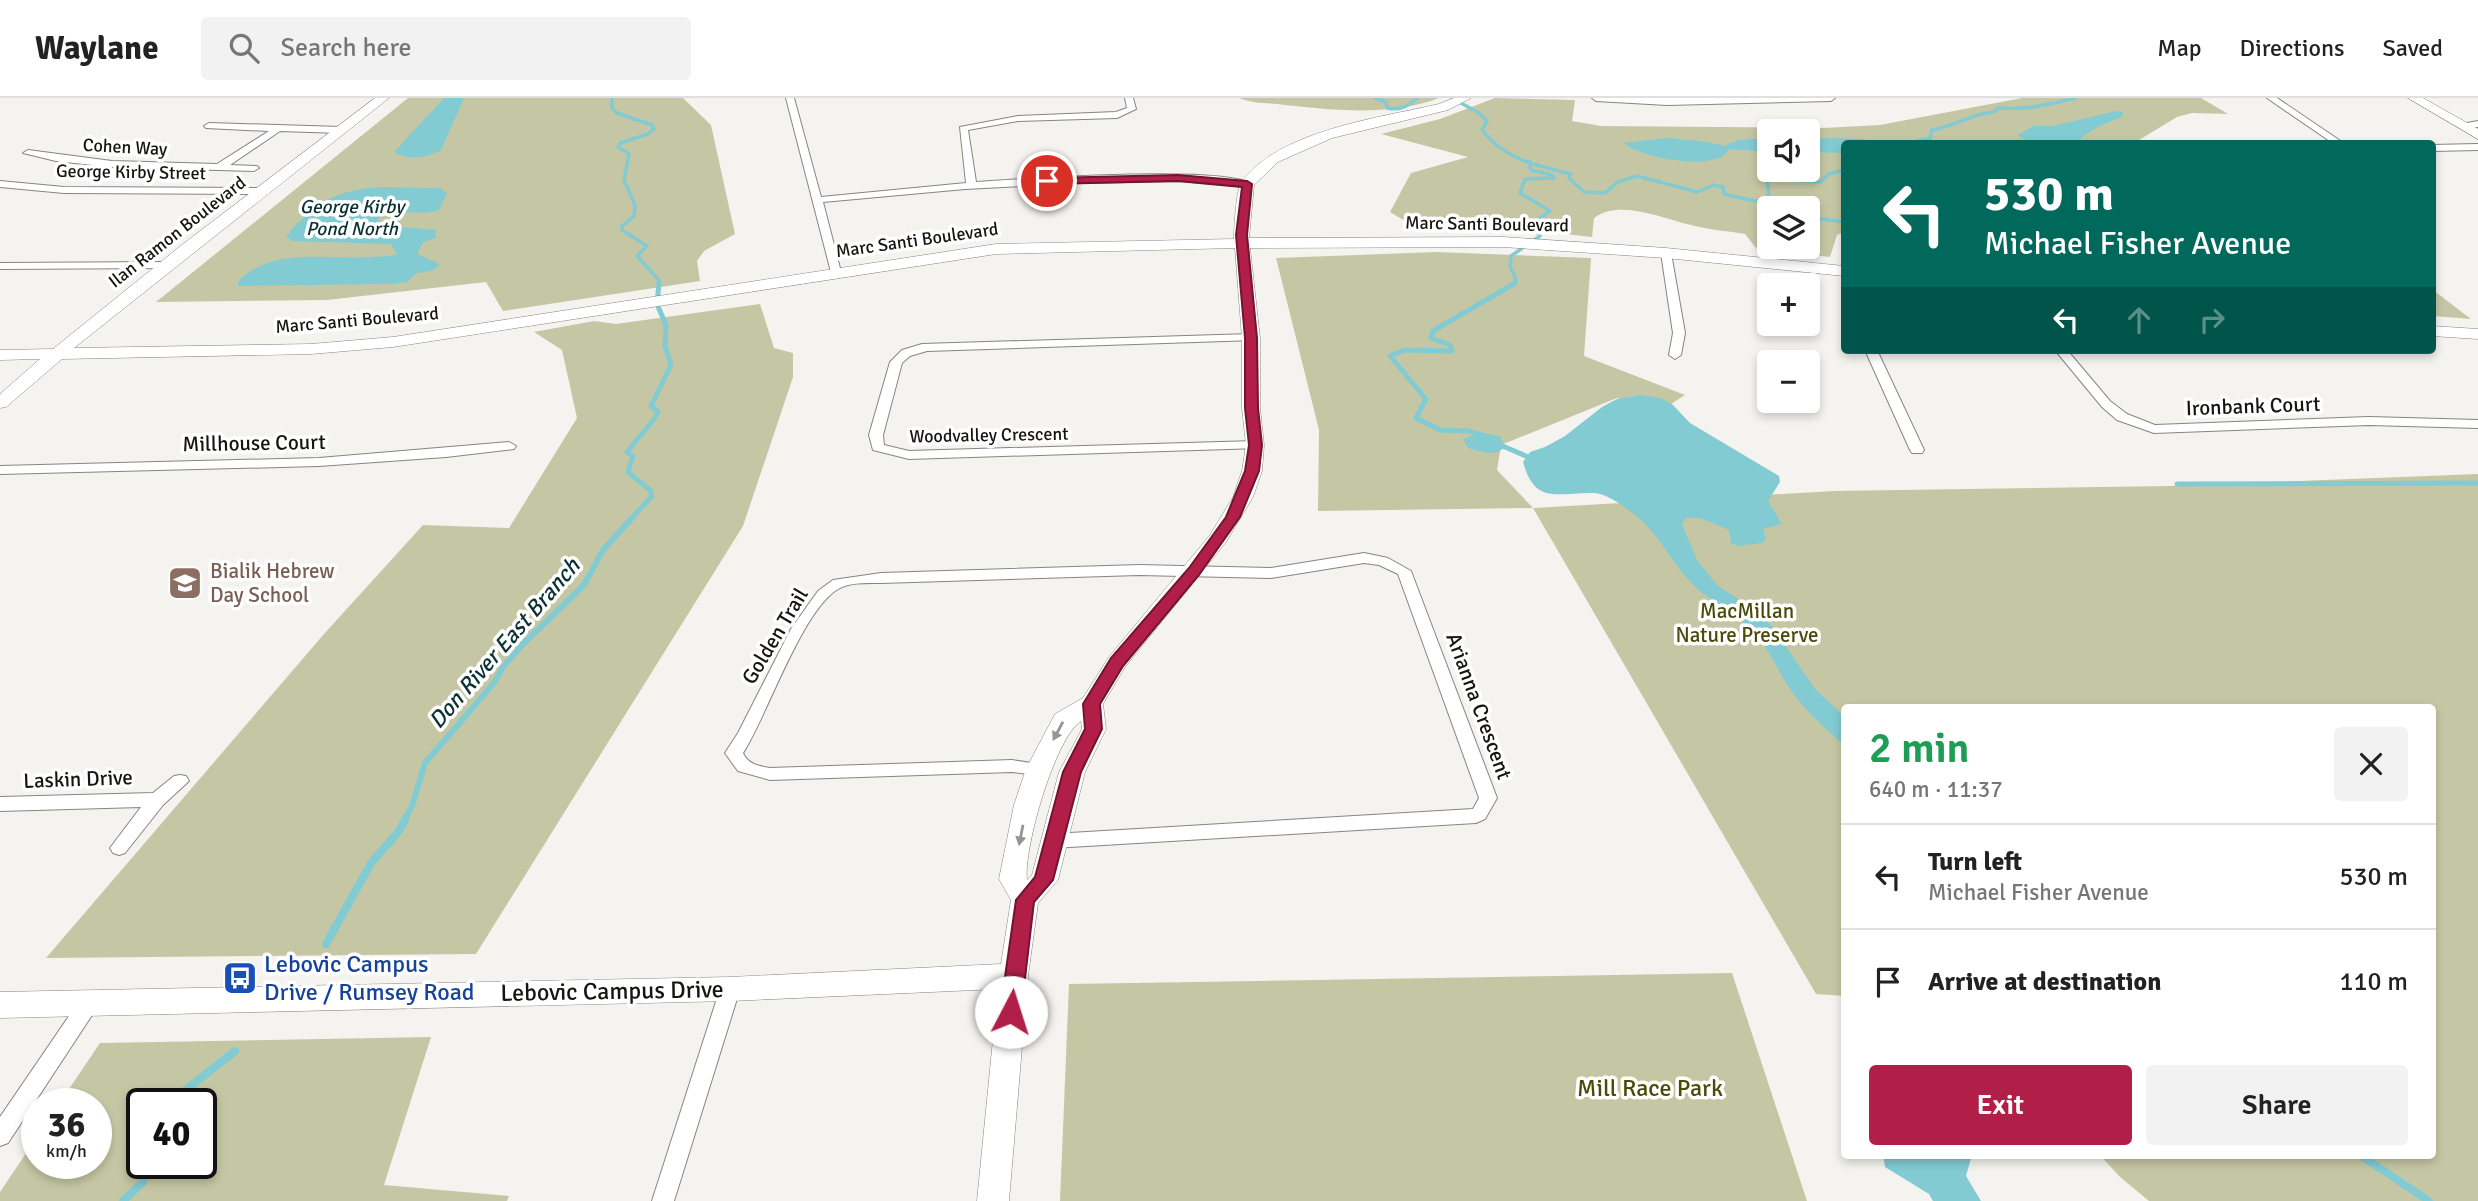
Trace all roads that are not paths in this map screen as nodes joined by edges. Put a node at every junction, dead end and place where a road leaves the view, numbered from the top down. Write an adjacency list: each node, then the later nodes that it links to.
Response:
1 (383, 98): 14 (street, Ilan Ramon Boulevard)
2 (790, 98): 26 (street)
3 (1129, 98): 23 (street)
4 (1465, 98): 24 (street)
5 (1596, 98): 9 (street)
6 (1831, 98): 9 (street)
7 (2271, 98): 16 (street)
8 (2414, 98): 11 (street)
9 (1683, 100)
10 (2478, 124): 11 (street)
11 (2461, 125): 15 (street)
12 (209, 126): 13 (street)
13 (277, 129): 14 (street); 20 (street)
14 (341, 130): 25 (street, Ilan Ramon Boulevard)
15 (2478, 135)
16 (2335, 140)
17 (2436, 148): 18 (street)
18 (2478, 148)
19 (28, 153): 20 (street, Cohen Way)
20 (220, 167): 21 (street, Cohen Way)
21 (254, 167)
22 (0, 184): 25 (street, George Kirby Street)
23 (971, 184): 24 (street); 26 (street)
24 (1247, 184): 27 (street)
25 (262, 191): 30 (street, Ilan Ramon Boulevard)
26 (818, 200): 33 (street)
27 (1242, 243): 28 (street, Marc Santi Boulevard); 33 (street, Marc Santi Boulevard); 36 (street)
28 (1580, 248): 29 (street, Marc Santi Boulevard)
29 (1666, 253): 32 (street, Marc Santi Boulevard); 41 (street)
30 (164, 265): 31 (street); 37 (street, Ilan Ramon Boulevard)
31 (0, 266)
32 (1841, 271)
33 (836, 272): 37 (street, Marc Santi Boulevard)
34 (2436, 331): 35 (street)
35 (2478, 334)
36 (1251, 338): 44 (street); 44 (street, Woodvalley Crescent)
37 (54, 354): 40 (street, Marc Santi Boulevard); 42 (street, Ilan Ramon Boulevard)
38 (1873, 354): 46 (street)
39 (2064, 354): 43 (street, Ironbank Court)
40 (0, 355)
41 (1675, 355)
42 (0, 403)
43 (2478, 424)
44 (1255, 445): 48 (street)
45 (509, 446): 47 (street, Millhouse Court)
46 (1917, 450)
47 (0, 470)
48 (1194, 572): 49 (street); 50 (street, Golden Trail); 54 (street, Arianna Crescent)
49 (1091, 704): 50 (street, one-way to 50); 54 (street)
50 (1038, 769): 56 (street, one-way to 56)
51 (180, 781): 52 (street)
52 (157, 800): 53 (street, Laskin Drive); 55 (street)
53 (0, 804)
54 (1053, 841): 56 (street)
55 (119, 848)
56 (1025, 900): 57 (street)
57 (1014, 976): 58 (street, Lebovic Campus Drive); 63 (street)
58 (730, 989): 59 (street, Lebovic Campus Drive); 62 (street)
59 (89, 1003): 60 (street, Lebovic Campus Drive); 61 (street)
60 (0, 1004)
61 (0, 1136)
62 (663, 1201)
63 (993, 1201)

